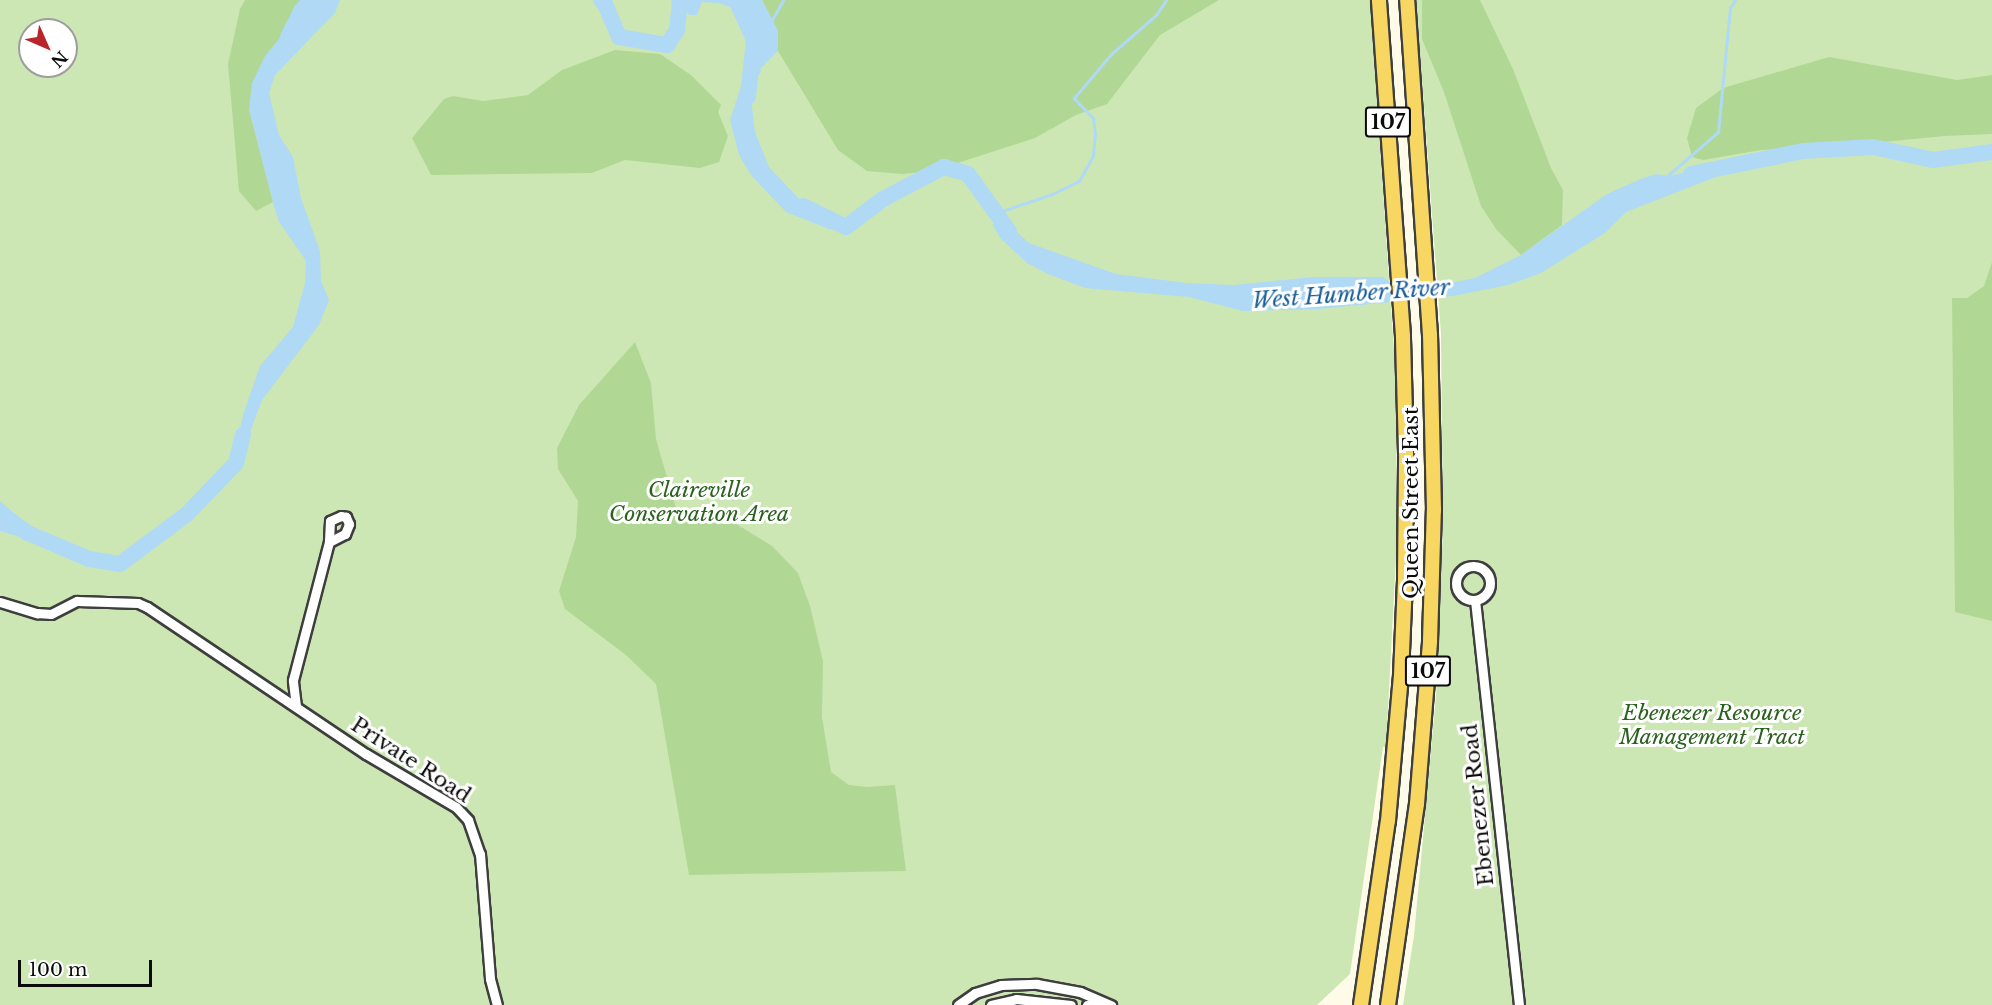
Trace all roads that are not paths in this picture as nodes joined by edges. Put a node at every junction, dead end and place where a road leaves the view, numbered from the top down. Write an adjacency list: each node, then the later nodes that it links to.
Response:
1 (1379, 0): 13 (main road, Queen Street East / 107)
2 (1407, 0): 14 (main road, Queen Street East / 107)
3 (328, 542): 6 (street)
4 (1475, 600): 15 (street, Ebenezer Road)
5 (0, 602): 6 (street, Private Road)
6 (296, 706): 8 (street, Private Road)
7 (1107, 1004): 9 (street); 12 (street)
8 (497, 1005)
9 (958, 1005)
10 (991, 1005): 11 (street)
11 (1071, 1005)
12 (1087, 1005)
13 (1361, 1005)
14 (1388, 1005)
15 (1519, 1005)

